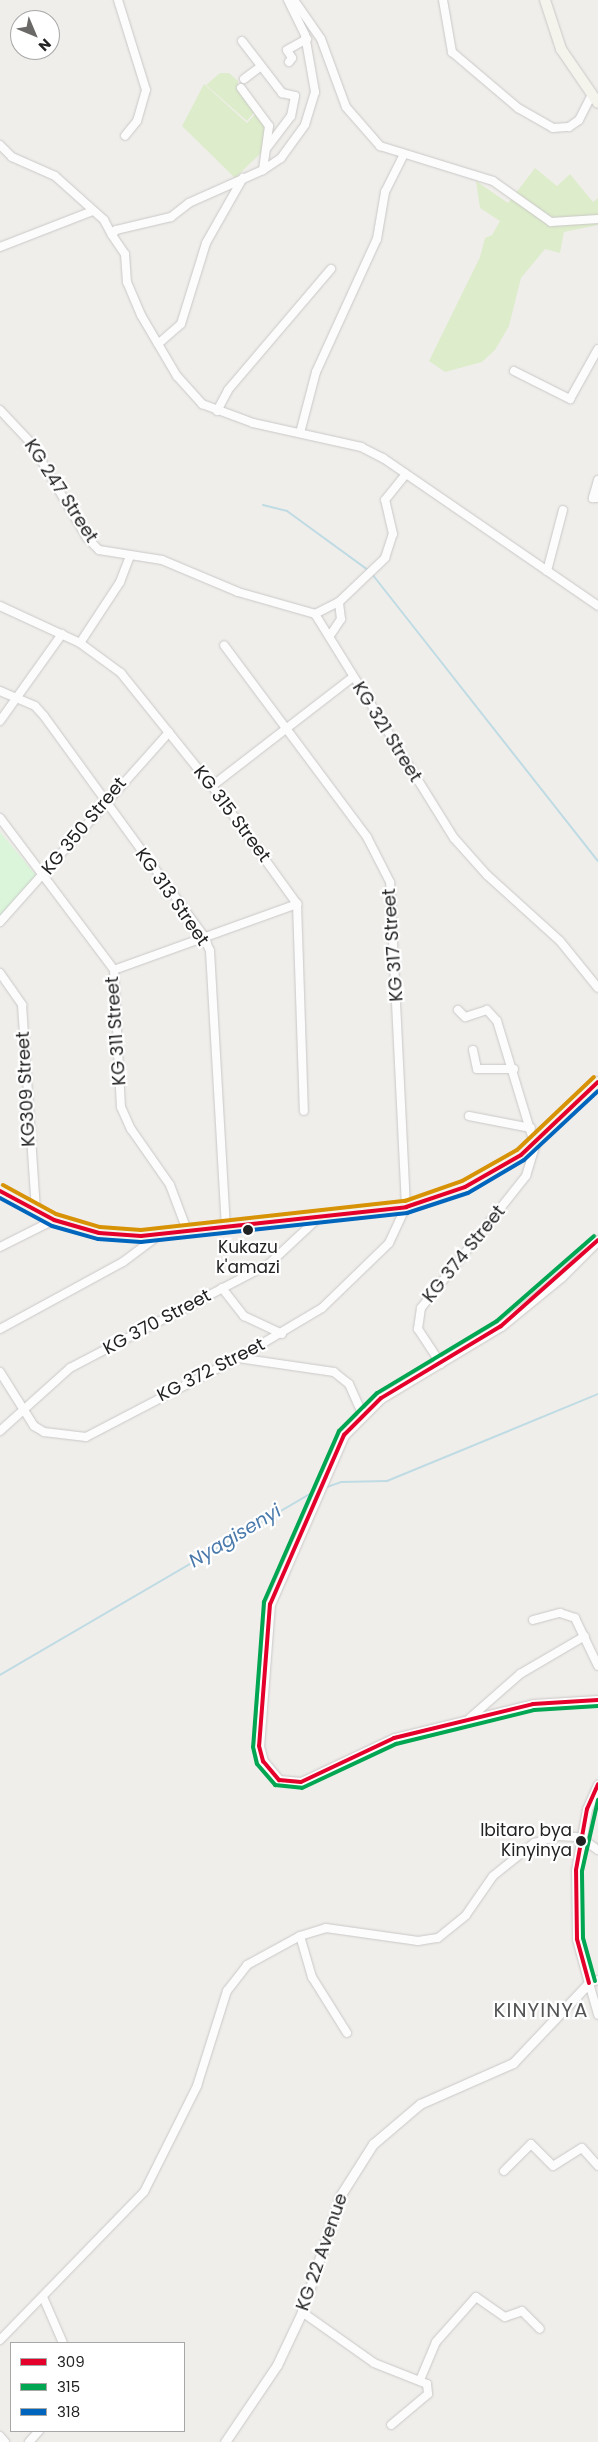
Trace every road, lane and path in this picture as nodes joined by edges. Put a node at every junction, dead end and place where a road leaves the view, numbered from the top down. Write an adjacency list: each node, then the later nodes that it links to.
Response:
1 (118, 0): 13 (street)
2 (288, 0): 6 (street)
3 (294, 0): 16 (street)
4 (443, 0): 12 (street)
5 (545, 0): 12 (main road)
6 (306, 39): 8 (street); 17 (street)
7 (242, 41): 9 (street)
8 (289, 62)
9 (261, 66): 10 (street); 15 (street)
10 (244, 80)
11 (241, 88): 15 (street)
12 (595, 99)
13 (125, 136)
14 (0, 144): 19 (street)
15 (266, 149): 17 (street)
16 (403, 156): 20 (street); 29 (street)
17 (263, 170): 18 (street)
18 (243, 178): 21 (street); 24 (street)
19 (93, 211): 21 (street); 22 (street)
20 (598, 219)
21 (112, 235): 24 (street)
22 (0, 247)
23 (331, 268): 28 (street)
24 (158, 344): 28 (street)
25 (598, 349): 26 (street)
26 (514, 371)
27 (0, 410): 34 (street, KG 247 Street)
28 (217, 411): 29 (street)
29 (300, 433): 30 (street)
30 (406, 474): 35 (street); 36 (street)
31 (598, 480): 32 (street)
32 (598, 498)
33 (563, 510): 35 (street)
34 (130, 556): 39 (street); 42 (street)
35 (547, 571): 38 (street)
36 (339, 602): 39 (street); 41 (street)
37 (0, 606): 40 (street, KG 315 Street)
38 (598, 606)
39 (315, 614): 41 (street, KG 321 Street)
40 (62, 634): 42 (street, KG 315 Street); 46 (street)
41 (331, 634): 44 (street, KG 321 Street)
42 (80, 644): 49 (street, KG 315 Street)
43 (224, 645): 48 (street, KG 317 Street)
44 (353, 677): 48 (street); 59 (street, KG 321 Street)
45 (0, 691): 46 (street, KG 313 Street)
46 (16, 698): 47 (street); 51 (street, KG 313 Street)
47 (0, 721)
48 (285, 731): 50 (street); 69 (street, KG 317 Street)
49 (169, 732): 50 (street, KG 315 Street); 51 (street, KG 350 Street)
50 (212, 786): 54 (street, KG 315 Street)
51 (103, 802): 53 (street, KG 350 Street); 56 (street, KG 313 Street)
52 (0, 818): 53 (street, KG 311 Street)
53 (42, 876): 55 (street, KG 350 Street); 57 (street, KG 311 Street)
54 (298, 904): 56 (street); 64 (street)
55 (0, 922)
56 (203, 935): 57 (street); 73 (street, KG 313 Street)
57 (114, 970): 74 (street, KG 311 Street)
58 (0, 973): 70 (street, KG309 Street)
59 (598, 988)
60 (458, 1010): 62 (street)
61 (473, 1050): 62 (street)
62 (514, 1069): 66 (street)
63 (598, 1082): 67 (main road)
64 (304, 1111)
65 (469, 1116): 66 (street)
66 (530, 1128): 67 (street)
67 (535, 1146): 69 (main road); 82 (street, KG 374 Street)
68 (0, 1191): 70 (main road)
69 (406, 1207): 72 (main road); 80 (street, KG 372 Street)
70 (36, 1212): 71 (main road)
71 (54, 1220): 75 (main road); 77 (street)
72 (316, 1220): 73 (main road); 78 (street, KG 370 Street)
73 (226, 1229): 74 (main road)
74 (188, 1233): 75 (main road)
75 (159, 1235): 79 (street)
76 (598, 1240): 82 (street)
77 (0, 1247)
78 (222, 1288): 80 (street); 84 (street, KG 370 Street)
79 (0, 1329)
80 (282, 1334): 81 (street, KG 372 Street)
81 (238, 1358): 84 (street, KG 372 Street); 85 (street)
82 (440, 1364): 85 (street)
83 (0, 1372): 84 (street, KG 372 Street)
84 (22, 1408): 86 (street, KG 370 Street)
85 (362, 1413): 91 (street)
86 (0, 1431)
87 (533, 1620): 88 (street)
88 (585, 1636): 89 (street); 91 (street)
89 (598, 1666)
90 (598, 1700): 91 (street)
91 (470, 1718)
92 (598, 1784): 93 (street)
93 (580, 1837): 94 (street); 95 (street); 96 (street)
94 (598, 1850)
95 (300, 1936): 98 (street); 101 (street)
96 (594, 1981): 97 (street); 102 (street, KG 22 Avenue)
97 (598, 2015)
98 (347, 2033)
99 (598, 2166): 100 (street)
100 (504, 2171)
101 (43, 2297): 104 (street); 105 (street)
102 (302, 2312): 106 (street); 112 (street, KG 22 Avenue)
103 (540, 2329): 106 (street)
104 (0, 2340)
105 (63, 2342)
106 (420, 2380): 107 (street)
107 (391, 2425)
108 (38, 2432): 111 (street)
109 (0, 2436): 110 (street)
110 (5, 2442)
111 (29, 2442)
112 (224, 2442)

